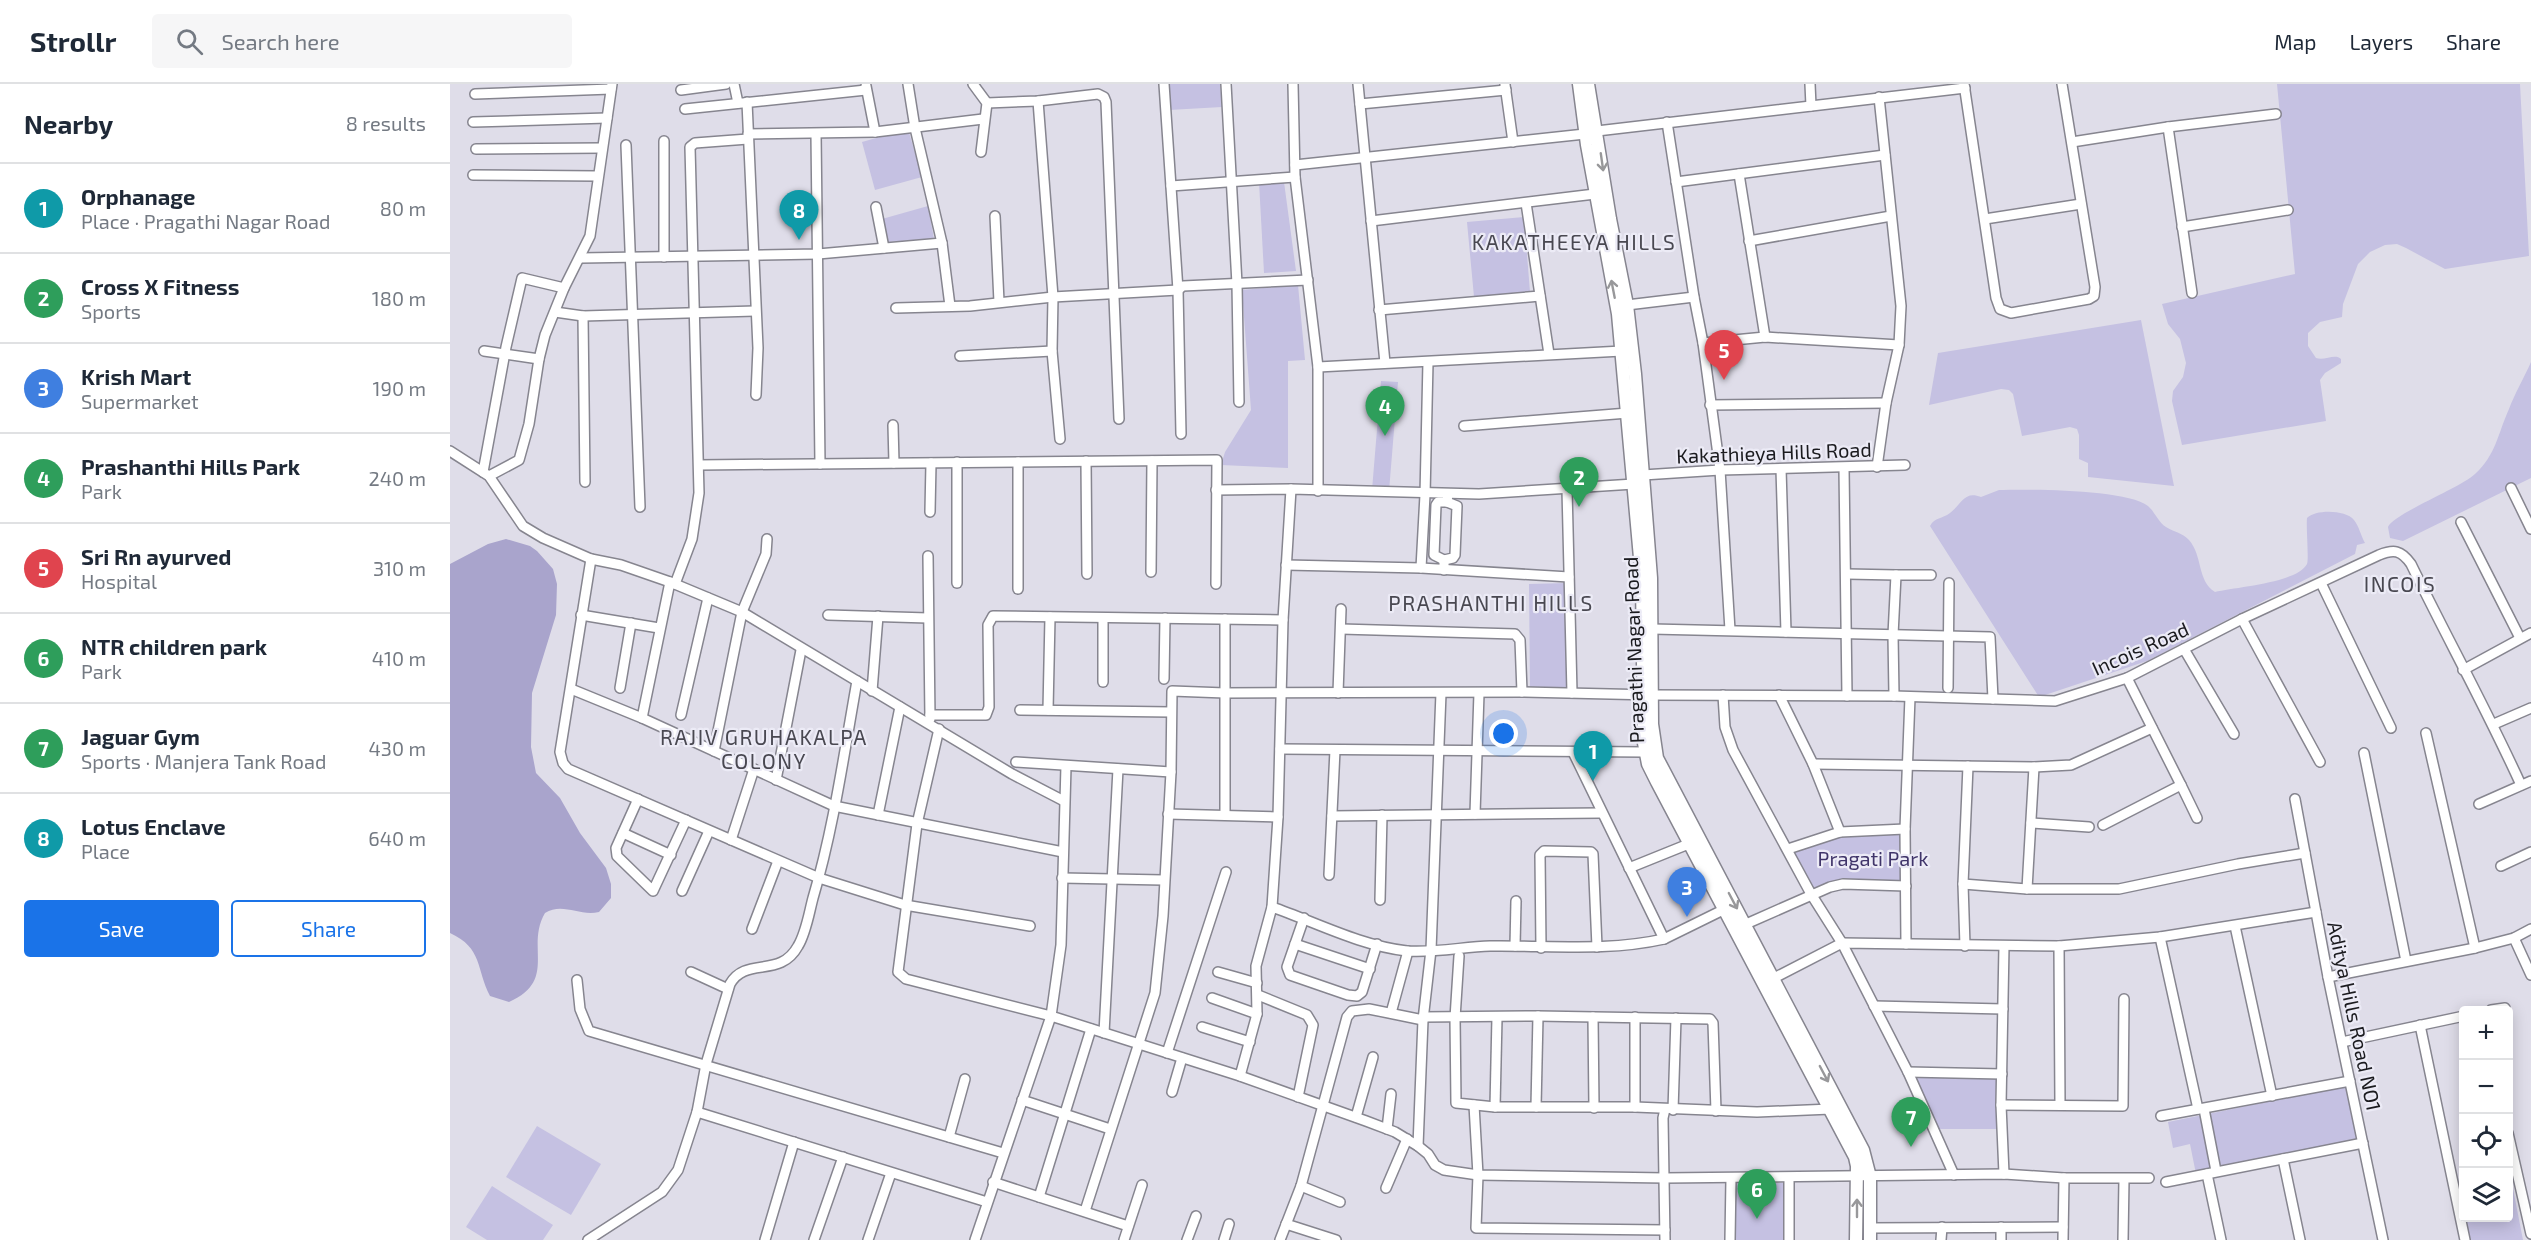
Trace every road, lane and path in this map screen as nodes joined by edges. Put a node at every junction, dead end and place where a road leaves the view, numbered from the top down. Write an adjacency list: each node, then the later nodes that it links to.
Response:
1 (726, 84): 18 (street)
2 (734, 84): 22 (street)
3 (908, 84): 33 (street)
4 (974, 84): 23 (street)
5 (1164, 84): 54 (street)
6 (1226, 84): 52 (street)
7 (1293, 84): 47 (street)
8 (1358, 84): 24 (street)
9 (1579, 84): 35 (main road, Pragathi Nagar Road)
10 (1588, 84): 35 (main road, Pragathi Nagar Road)
11 (1810, 84): 25 (street)
12 (2062, 84): 40 (street)
13 (611, 86): 19 (street); 28 (street)
14 (1964, 86): 20 (street); 62 (street)
15 (866, 87): 17 (street); 34 (street)
16 (1506, 87): 24 (street); 39 (street)
17 (826, 89): 22 (street)
18 (681, 90)
19 (475, 94)
20 (1879, 97): 25 (street); 45 (street)
21 (1038, 101): 23 (street); 79 (street); 81 (street)
22 (742, 103): 26 (street); 37 (street)
23 (987, 103): 29 (street)
24 (1360, 104): 46 (street)
25 (1811, 106): 31 (street)
26 (685, 109)
27 (2276, 114): 32 (street)
28 (607, 118): 30 (street); 42 (street)
29 (983, 119): 33 (street); 44 (street)
30 (473, 122)
31 (1666, 122): 35 (street); 53 (street)
32 (2168, 127): 40 (street); 64 (street)
33 (915, 128): 34 (street); 66 (street)
34 (875, 132): 36 (street)
35 (1591, 132): 39 (street); 55 (main road, Pragathi Nagar Road); 84 (main road, Pragathi Nagar Road, one-way to 84)
36 (816, 134): 37 (street); 68 (street)
37 (748, 136): 69 (street); 71 (street)
38 (664, 141): 70 (street)
39 (1513, 142): 46 (street)
40 (2072, 142): 57 (street)
41 (626, 145): 73 (street)
42 (602, 148): 43 (street); 50 (street)
43 (476, 149)
44 (981, 152)
45 (1885, 155): 48 (street); 61 (street)
46 (1365, 158): 47 (street); 63 (street)
47 (1294, 165): 51 (street)
48 (1739, 174): 53 (street); 65 (street)
49 (473, 175): 50 (street)
50 (597, 176): 72 (street)
51 (1295, 177): 52 (street); 74 (street)
52 (1233, 182): 54 (street); 75 (street)
53 (1676, 182): 82 (street)
54 (1171, 186): 77 (street)
55 (1595, 194): 56 (street); 98 (main road, Pragathi Nagar Road, one-way to 55)
56 (1526, 203): 63 (street); 80 (street)
57 (2081, 204): 62 (street); 62 (street)
58 (876, 207): 67 (street)
59 (2288, 210): 64 (street)
60 (995, 216): 83 (street)
61 (1891, 216): 65 (street); 95 (street)
62 (1985, 219)
63 (1371, 221): 87 (street)
64 (2182, 226): 78 (street)
65 (1749, 241): 93 (street)
66 (942, 243): 67 (street); 85 (street)
67 (884, 248): 68 (street)
68 (818, 254): 69 (street); 123 (street)
69 (754, 255): 71 (street); 88 (street)
70 (664, 257): 71 (street); 73 (street)
71 (695, 257): 90 (street)
72 (581, 258): 73 (street); 76 (street)
73 (631, 258): 91 (street)
74 (1308, 280): 75 (street); 105 (street)
75 (1238, 284): 77 (street); 107 (street)
76 (564, 288): 89 (street); 99 (street)
77 (1178, 290): 79 (street); 114 (street)
78 (2192, 293)
79 (1116, 294): 81 (street); 111 (street)
80 (1540, 296): 87 (street); 100 (street)
81 (1053, 297): 83 (street); 97 (street)
82 (1694, 297): 84 (street); 94 (street)
83 (999, 302): 85 (street)
84 (1627, 305): 131 (main road, Pragathi Nagar Road)
85 (950, 306): 86 (street)
86 (896, 308)
87 (1379, 310): 104 (street)
88 (755, 311): 90 (street); 106 (street)
89 (555, 312): 92 (street); 102 (street)
90 (695, 312): 91 (street); 124 (street)
91 (633, 314): 92 (street); 140 (street)
92 (583, 316): 132 (street)
93 (1765, 337): 94 (street); 95 (street)
94 (1703, 343): 109 (street)
95 (1899, 345): 108 (street)
96 (484, 351): 99 (street)
97 (1052, 351): 101 (street); 115 (street)
98 (1622, 351): 100 (street); 110 (main road, Pragathi Nagar Road)
99 (505, 353): 102 (street); 130 (street)
100 (1549, 354): 103 (street)
101 (960, 356)
102 (538, 359): 130 (street)
103 (1428, 362): 104 (street); 138 (street)
104 (1385, 363): 105 (street)
105 (1318, 367): 137 (street)
106 (756, 395)
107 (1239, 402)
108 (1886, 403): 109 (street); 126 (street)
109 (1710, 405): 129 (street)
110 (1628, 413): 113 (street); 131 (main road, Pragathi Nagar Road)
111 (1119, 419)
112 (893, 425): 121 (street)
113 (1464, 426)
114 (1182, 434)
115 (1060, 439)
116 (450, 451): 130 (street)
117 (1086, 461): 118 (street); 120 (street); 151 (street)
118 (1152, 461): 136 (street); 150 (street)
119 (957, 462): 120 (street); 122 (street); 157 (street)
120 (1018, 462): 161 (street)
121 (894, 463): 122 (street); 123 (street)
122 (931, 463): 141 (street)
123 (820, 464): 124 (street)
124 (699, 465): 156 (street)
125 (1905, 465): 126 (street, Kakathieya Hills Road)
126 (1877, 467): 127 (street, Kakathieya Hills Road)
127 (1844, 468): 128 (street, Kakathieya Hills Road); 152 (street)
128 (1780, 469): 129 (street, Kakathieya Hills Road); 180 (street)
129 (1720, 470): 131 (street, Kakathieya Hills Road); 179 (street)
130 (486, 474): 146 (street)
131 (1639, 479): 135 (street, Kakathieya Hills Road); 178 (main road, Pragathi Nagar Road); 204 (main road, Pragathi Nagar Road)
132 (585, 482)
133 (2511, 488): 143 (street)
134 (1291, 489): 136 (street, Kakathieya Hills Road); 137 (street, Kakathieya Hills Road); 147 (street)
135 (1567, 489): 139 (street, Kakathieya Hills Road); 155 (street)
136 (1216, 490): 160 (street)
137 (1318, 491): 138 (street, Kakathieya Hills Road)
138 (1425, 495): 139 (street, Kakathieya Hills Road); 149 (street)
139 (1448, 498): 148 (street); 148 (street)
140 (640, 507)
141 (930, 512)
142 (2461, 522): 185 (street)
143 (2531, 529)
144 (767, 539): 164 (street)
145 (928, 556): 169 (street)
146 (591, 558): 156 (street); 165 (street)
147 (1286, 565): 149 (street); 173 (street)
148 (1444, 565): 149 (street); 155 (street)
149 (1421, 568)
150 (1151, 572)
151 (1087, 574)
152 (1847, 574): 153 (street); 181 (street)
153 (1896, 575): 154 (street); 183 (street)
154 (1931, 575)
155 (1569, 577): 203 (street)
156 (672, 583): 162 (street); 176 (street)
157 (957, 583)
158 (1949, 583): 184 (street)
159 (2321, 583): 174 (street, Incois Road); 188 (street, Incois Road); 221 (street)
160 (1216, 584)
161 (1018, 589)
162 (708, 598): 164 (street); 216 (street)
163 (1341, 609): 177 (street)
164 (742, 612): 187 (street); 229 (street)
165 (581, 615): 175 (street); 195 (street)
166 (828, 615): 167 (street)
167 (878, 616): 169 (street); 196 (street)
168 (1050, 617): 170 (street); 214 (street); 218 (street)
169 (928, 618): 218 (street)
170 (1102, 618): 171 (street); 192 (street)
171 (1165, 618): 172 (street); 190 (street)
172 (1225, 619): 173 (street); 199 (street)
173 (1283, 620): 197 (street)
174 (2242, 620): 186 (street, Incois Road); 234 (street)
175 (632, 623): 176 (street); 193 (street)
176 (659, 628): 217 (street)
177 (1341, 629): 198 (street); 200 (street)
178 (1652, 629): 179 (street); 204 (main road, Pragathi Nagar Road)
179 (1730, 630): 180 (street)
180 (1786, 632): 181 (street)
181 (1848, 633): 183 (street); 207 (street)
182 (2531, 633): 185 (street)
183 (1893, 635): 184 (street); 208 (street)
184 (1947, 637): 194 (street); 210 (street)
185 (2520, 638): 188 (street)
186 (2184, 649): 189 (street, Incois Road); 224 (street)
187 (801, 650): 191 (street); 243 (street)
188 (2463, 670): 219 (street, Incois Road)
189 (2127, 678): 210 (street, Incois Road); 220 (street)
190 (1164, 679)
191 (857, 681): 196 (street); 251 (street)
192 (1103, 682)
193 (620, 688)
194 (1948, 688)
195 (571, 689): 217 (street); 248 (street)
196 (872, 691): 211 (street)
197 (1281, 691): 199 (street, Incois Road); 200 (street, Incois Road); 225 (street)
198 (1522, 692): 202 (street, Incois Road); 203 (street, Incois Road)
199 (1225, 693): 215 (street, Incois Road); 256 (street)
200 (1338, 693): 201 (street, Incois Road)
201 (1441, 693): 202 (street, Incois Road); 227 (street)
202 (1479, 693): 228 (street)
203 (1572, 693): 204 (street, Incois Road)
204 (1649, 695): 205 (street, Incois Road); 231 (main road, Pragathi Nagar Road); 299 (main road, Pragathi Nagar Road, one-way to 299)
205 (1723, 695): 206 (street, Incois Road); 273 (street)
206 (1779, 695): 207 (street, Incois Road); 235 (street)
207 (1847, 696): 208 (street, Incois Road)
208 (1894, 696): 209 (street, Incois Road)
209 (1910, 697): 210 (street, Incois Road); 236 (street)
210 (1993, 699)
211 (900, 706): 218 (street); 255 (street)
212 (2531, 708): 219 (street)
213 (1020, 710): 214 (street)
214 (1048, 710): 215 (street)
215 (1171, 712): 242 (street)
216 (681, 715)
217 (642, 718): 229 (street)
218 (930, 719): 222 (street)
219 (2494, 724): 246 (street, Incois Road)
220 (2152, 728): 239 (street); 245 (street)
221 (2391, 728)
222 (939, 729): 249 (street); 264 (street)
223 (2426, 733): 317 (street)
224 (2234, 734)
225 (1280, 749): 226 (street); 260 (street)
226 (1335, 750): 227 (street); 259 (street)
227 (1440, 751): 228 (street); 258 (street)
228 (1477, 751): 230 (street); 254 (street)
229 (714, 752): 240 (street)
230 (1572, 752): 231 (street); 253 (street)
231 (1645, 752): 272 (main road, Pragathi Nagar Road)
232 (2364, 753): 321 (street)
233 (1016, 762): 237 (street)
234 (2319, 762)
235 (1813, 764): 236 (street); 269 (street)
236 (1908, 765): 238 (street); 267 (street)
237 (1066, 766): 241 (street); 249 (street)
238 (1968, 766): 239 (street); 287 (street)
239 (2034, 767): 263 (street)
240 (754, 769): 243 (street); 271 (street)
241 (1118, 769): 242 (street); 285 (street)
242 (1171, 772): 252 (street)
243 (776, 780): 251 (street)
244 (2531, 781): 246 (street)
245 (2181, 785): 261 (street); 265 (street)
246 (2521, 785): 250 (street)
247 (2295, 799): 276 (street, Aditya Hills Road NO1)
248 (638, 800): 262 (street); 270 (street)
249 (1065, 801): 274 (street)
250 (2479, 804)
251 (834, 806): 255 (street); 283 (street)
252 (1168, 813): 256 (street); 286 (street)
253 (1601, 813): 254 (street); 280 (street)
254 (1475, 814): 258 (street)
255 (878, 815): 264 (street)
256 (1225, 815): 260 (street)
257 (1382, 815): 258 (street); 259 (street); 292 (street)
258 (1434, 815): 318 (street)
259 (1332, 816): 282 (street)
260 (1278, 817): 295 (street)
261 (2197, 818)
262 (686, 820): 268 (street); 277 (street)
263 (2031, 823): 266 (street); 289 (street)
264 (916, 824): 274 (street); 294 (street)
265 (2103, 825)
266 (2088, 827)
267 (1905, 829): 269 (street); 288 (street)
268 (709, 831): 271 (street); 290 (street)
269 (1840, 832): 273 (street)
270 (623, 833): 277 (street); 277 (street)
271 (730, 840): 278 (street)
272 (1691, 843): 280 (street); 296 (main road, Pragathi Nagar Road)
273 (1788, 849): 291 (street)
274 (1063, 852): 284 (street)
275 (2531, 852): 279 (street)
276 (2305, 853): 289 (street); 297 (street, Aditya Hills Road NO1)
277 (671, 855)
278 (778, 861): 283 (street); 302 (street)
279 (2501, 866)
280 (1629, 868): 306 (street)
281 (1226, 872): 354 (street)
282 (1329, 875)
283 (819, 878): 294 (street); 330 (street)
284 (1062, 878): 285 (street); 338 (street)
285 (1113, 879): 286 (street); 350 (street)
286 (1163, 880): 353 (street)
287 (1963, 884): 289 (street); 311 (street)
288 (1906, 886): 291 (street); 310 (street)
289 (2027, 889)
290 (682, 891)
291 (1811, 894): 299 (street); 307 (street)
292 (1380, 900)
293 (1516, 901): 312 (street)
294 (905, 905): 300 (street); 338 (street)
295 (1272, 907): 298 (street); 329 (street)
296 (1725, 909): 306 (street); 378 (main road, Pragathi Nagar Road)
297 (2316, 912): 301 (street); 326 (street, Aditya Hills Road NO1)
298 (1304, 918): 308 (street); 309 (street)
299 (1746, 924): 327 (main road, Pragathi Nagar Road)
300 (1030, 926)
301 (2235, 926): 304 (street); 365 (street)
302 (752, 929)
303 (2531, 929): 305 (street)
304 (2160, 937): 314 (street); 377 (street)
305 (2514, 938): 317 (street); 325 (street)
306 (1664, 939): 315 (street)
307 (1842, 943): 310 (street); 327 (street); 334 (street)
308 (1295, 944): 322 (street); 322 (street)
309 (1377, 944): 319 (street); 322 (street)
310 (1906, 944): 311 (street)
311 (1965, 945): 313 (street)
312 (1515, 946): 316 (street); 318 (street)
313 (2004, 946): 314 (street); 335 (street)
314 (2059, 946): 370 (street)
315 (1597, 947): 316 (street); 316 (street)
316 (1541, 948)
317 (2475, 948): 321 (street)
318 (1431, 950): 319 (street); 346 (street)
319 (1408, 951): 336 (street)
320 (1458, 956): 344 (street)
321 (2406, 961): 326 (street)
322 (1370, 969)
323 (691, 972): 330 (street)
324 (1218, 972): 329 (street)
325 (2531, 975)
326 (2328, 977): 352 (street, Aditya Hills Road NO1)
327 (1774, 978): 400 (main road, Pragathi Nagar Road, one-way to 400)
328 (577, 980): 357 (street)
329 (1257, 983): 331 (street)
330 (728, 989): 357 (street)
331 (1258, 995): 337 (street); 366 (street)
332 (1212, 998): 337 (street)
333 (2124, 999): 370 (street)
334 (1874, 1006): 335 (street); 358 (street)
335 (2003, 1009): 359 (street)
336 (1391, 1013): 346 (street); 371 (street)
337 (1257, 1014): 351 (street)
338 (1051, 1016): 349 (street); 367 (street)
339 (1538, 1016): 340 (street); 341 (street); 373 (street)
340 (1497, 1017): 344 (street); 372 (street)
341 (1593, 1017): 342 (street); 375 (street)
342 (1635, 1017): 345 (street); 374 (street)
343 (2459, 1017): 347 (street)
344 (1455, 1018): 346 (street); 368 (street)
345 (1676, 1018): 376 (street); 379 (street)
346 (1423, 1019): 390 (street)
347 (2420, 1025): 352 (street); 446 (street)
348 (1202, 1027): 351 (street)
349 (1091, 1029): 350 (street); 381 (street)
350 (1104, 1033): 353 (street)
351 (1250, 1042): 360 (street)
352 (2342, 1042): 362 (street, Aditya Hills Road NO1)
353 (1138, 1043): 354 (street); 384 (street)
354 (1167, 1053): 356 (street)
355 (1373, 1057): 383 (street)
356 (1182, 1058): 360 (street); 363 (street)
357 (706, 1064): 380 (street); 386 (street)
358 (1908, 1072): 359 (street); 399 (street)
359 (2002, 1074): 369 (street)
360 (1240, 1077): 366 (street)
361 (965, 1079): 386 (street)
362 (2350, 1081): 365 (street); 389 (street, Aditya Hills Road NO1)
363 (1172, 1092)
364 (1391, 1094): 385 (street)
365 (2272, 1096): 377 (street)
366 (1299, 1097): 371 (street)
367 (1022, 1100): 381 (street); 391 (street)
368 (1474, 1105): 372 (street); 398 (street)
369 (2001, 1105): 370 (street); 397 (street)
370 (2060, 1105)
371 (1323, 1107): 383 (street); 410 (street)
372 (1495, 1107): 373 (street)
373 (1536, 1107): 375 (street)
374 (1635, 1107): 375 (street); 376 (street)
375 (1594, 1108)
376 (1669, 1109): 379 (street); 401 (street)
377 (2201, 1109): 382 (street); 396 (street)
378 (1831, 1110): 379 (street); 400 (main road, Pragathi Nagar Road)
379 (1716, 1111)
380 (697, 1112): 388 (street); 426 (street)
381 (1065, 1113): 384 (street); 412 (street)
382 (2161, 1116)
383 (1356, 1117): 385 (street)
384 (1110, 1129): 415 (street)
385 (1386, 1129): 387 (street)
386 (949, 1137): 391 (street)
387 (1407, 1139): 390 (street); 411 (street)
388 (794, 1142): 393 (street); 427 (street)
389 (2363, 1143): 394 (street); 445 (street, Aditya Hills Road NO1)
390 (1418, 1146): 398 (street)
391 (1003, 1153): 407 (street)
392 (2513, 1155): 424 (street)
393 (843, 1157): 395 (street); 428 (street)
394 (2283, 1159): 396 (street); 444 (street)
395 (891, 1173): 413 (street); 429 (street)
396 (2212, 1173): 408 (street); 443 (street)
397 (2004, 1174): 399 (street); 404 (street)
398 (1478, 1175): 401 (street); 425 (street)
399 (1954, 1175): 400 (street)
400 (1863, 1177): 403 (street); 423 (main road, Pragathi Nagar Road); 438 (main road, Pragathi Nagar Road, one-way to 400)
401 (1665, 1178): 402 (street); 425 (street)
402 (1731, 1178): 403 (street); 436 (street)
403 (1789, 1178): 437 (street)
404 (2064, 1178): 406 (street); 422 (street)
405 (2149, 1178): 406 (street)
406 (2124, 1179): 442 (street)
407 (993, 1182): 412 (street); 413 (street)
408 (2166, 1182)
409 (1142, 1185): 419 (street)
410 (1301, 1186): 414 (street); 418 (street)
411 (1386, 1188)
412 (1039, 1197): 415 (street)
413 (987, 1202): 430 (street)
414 (1340, 1202)
415 (1084, 1211): 419 (street)
416 (1196, 1216): 432 (street)
417 (1229, 1224): 433 (street)
418 (1286, 1224): 434 (street); 435 (street)
419 (1128, 1226): 431 (street)
420 (1942, 1227): 421 (street); 423 (street); 439 (street)
421 (2001, 1227): 422 (street); 440 (street)
422 (2063, 1227): 441 (street)
423 (1870, 1234)
424 (2531, 1234)
425 (1665, 1235)
426 (588, 1240)
427 (765, 1240)
428 (814, 1240)
429 (868, 1240)
430 (975, 1240)
431 (1124, 1240)
432 (1187, 1240)
433 (1224, 1240)
434 (1280, 1240)
435 (1336, 1240)
436 (1730, 1240)
437 (1789, 1240)
438 (1856, 1240)
439 (1941, 1240)
440 (2001, 1240)
441 (2063, 1240)
442 (2123, 1240)
443 (2221, 1240)
444 (2300, 1240)
445 (2383, 1240)
446 (2465, 1240)

